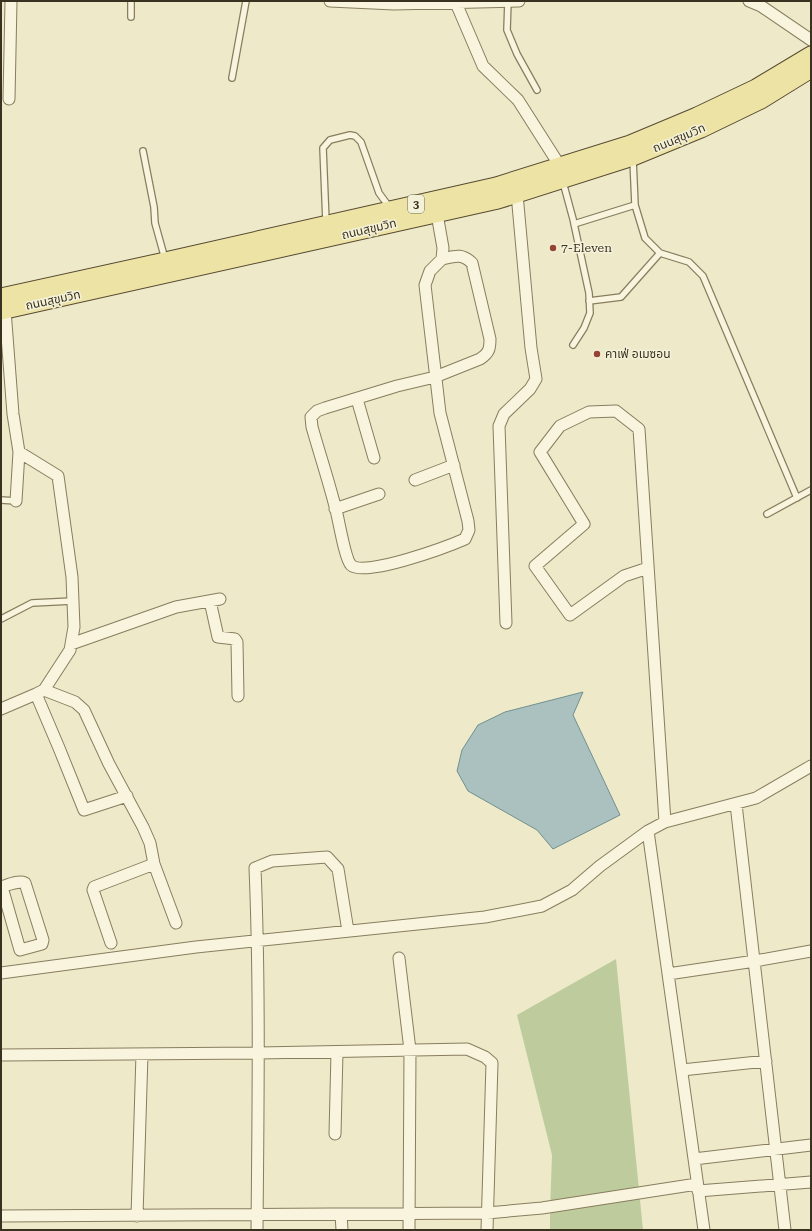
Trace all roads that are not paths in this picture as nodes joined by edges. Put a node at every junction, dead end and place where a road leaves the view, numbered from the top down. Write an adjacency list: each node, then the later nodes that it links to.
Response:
1 (11, 1): 10 (street)
2 (131, 1): 9 (lane)
3 (246, 1): 14 (lane)
4 (330, 1): 8 (street)
5 (508, 1): 6 (street); 8 (street); 15 (lane)
6 (519, 1)
7 (749, 1): 11 (street)
8 (456, 3): 19 (street)
9 (131, 17)
10 (6, 27): 16 (street)
11 (811, 40)
12 (811, 55): 19 (main road, ถนนสุขุมวิท / 3)
13 (811, 69): 18 (main road, ถนนสุขุมวิท / 3)
14 (232, 78)
15 (537, 90)
16 (9, 100)
17 (142, 151): 28 (lane)
18 (633, 157): 19 (main road, ถนนสุขุมวิท / 3); 21 (lane)
19 (561, 173): 20 (main road, ถนนสุขุมวิท / 3); 22 (main road, ถนนสุขุมวิท / 3); 24 (lane)
20 (517, 194): 23 (main road, ถนนสุขุมวิท / 3); 48 (street)
21 (635, 205): 24 (lane); 26 (lane)
22 (391, 210): 25 (main road, ถนนสุขุมวิท / 3); 25 (lane)
23 (436, 214): 27 (street); 30 (main road, ถนนสุขุมวิท / 3)
24 (574, 224): 29 (lane)
25 (326, 225): 28 (main road, ถนนสุขุมวิท / 3)
26 (660, 252): 29 (lane); 40 (lane)
27 (442, 259): 32 (street); 32 (street)
28 (165, 261): 30 (main road, ถนนสุขุมวิท / 3)
29 (589, 301): 31 (lane)
30 (2, 306): 34 (street)
31 (573, 345)
32 (435, 377): 33 (street); 36 (street)
33 (357, 399): 35 (street); 43 (street)
34 (19, 452): 42 (street); 46 (street)
35 (374, 458)
36 (454, 465): 37 (street); 43 (street)
37 (415, 480)
38 (811, 490): 40 (lane)
39 (379, 494): 43 (street)
40 (797, 498): 44 (lane)
41 (1, 500): 42 (lane)
42 (16, 501)
43 (336, 509)
44 (767, 514)
45 (648, 568): 45 (street); 56 (street)
46 (73, 601): 47 (lane); 49 (street)
47 (1, 619)
48 (506, 623)
49 (71, 644): 50 (street); 51 (street)
50 (40, 692): 52 (street); 54 (street); 54 (street)
51 (238, 696)
52 (1, 709)
53 (811, 766): 55 (street)
54 (126, 796): 58 (street)
55 (736, 804): 56 (street); 66 (street)
56 (665, 822): 57 (street)
57 (648, 831): 61 (street); 68 (street)
58 (154, 864): 60 (street); 63 (street)
59 (1, 887): 59 (street)
60 (176, 923)
61 (348, 931): 62 (street); 62 (street)
62 (258, 941): 67 (street); 71 (street)
63 (111, 943)
64 (811, 951): 66 (street)
65 (399, 958): 69 (street)
66 (755, 961): 68 (street); 74 (street)
67 (1, 973)
68 (668, 974): 75 (street)
69 (410, 1050): 70 (street); 83 (street); 84 (street)
70 (337, 1052): 71 (street); 76 (street)
71 (259, 1053): 72 (street); 86 (street)
72 (142, 1054): 73 (street); 88 (street)
73 (1, 1055)
74 (766, 1061): 75 (street); 78 (street)
75 (682, 1070): 79 (street)
76 (336, 1134)
77 (811, 1145): 78 (street)
78 (776, 1149): 79 (street); 81 (street)
79 (694, 1159): 82 (street)
80 (811, 1182): 81 (street)
81 (780, 1184): 82 (street); 94 (street)
82 (698, 1187): 84 (street); 93 (street)
83 (408, 1213): 84 (street); 85 (street); 91 (street)
84 (487, 1213): 92 (street)
85 (341, 1214): 86 (street); 90 (street)
86 (257, 1215): 88 (street); 89 (street)
87 (1, 1216): 88 (street)
88 (137, 1216)
89 (257, 1230)
90 (342, 1230)
91 (409, 1230)
92 (487, 1230)
93 (704, 1230)
94 (785, 1230)

